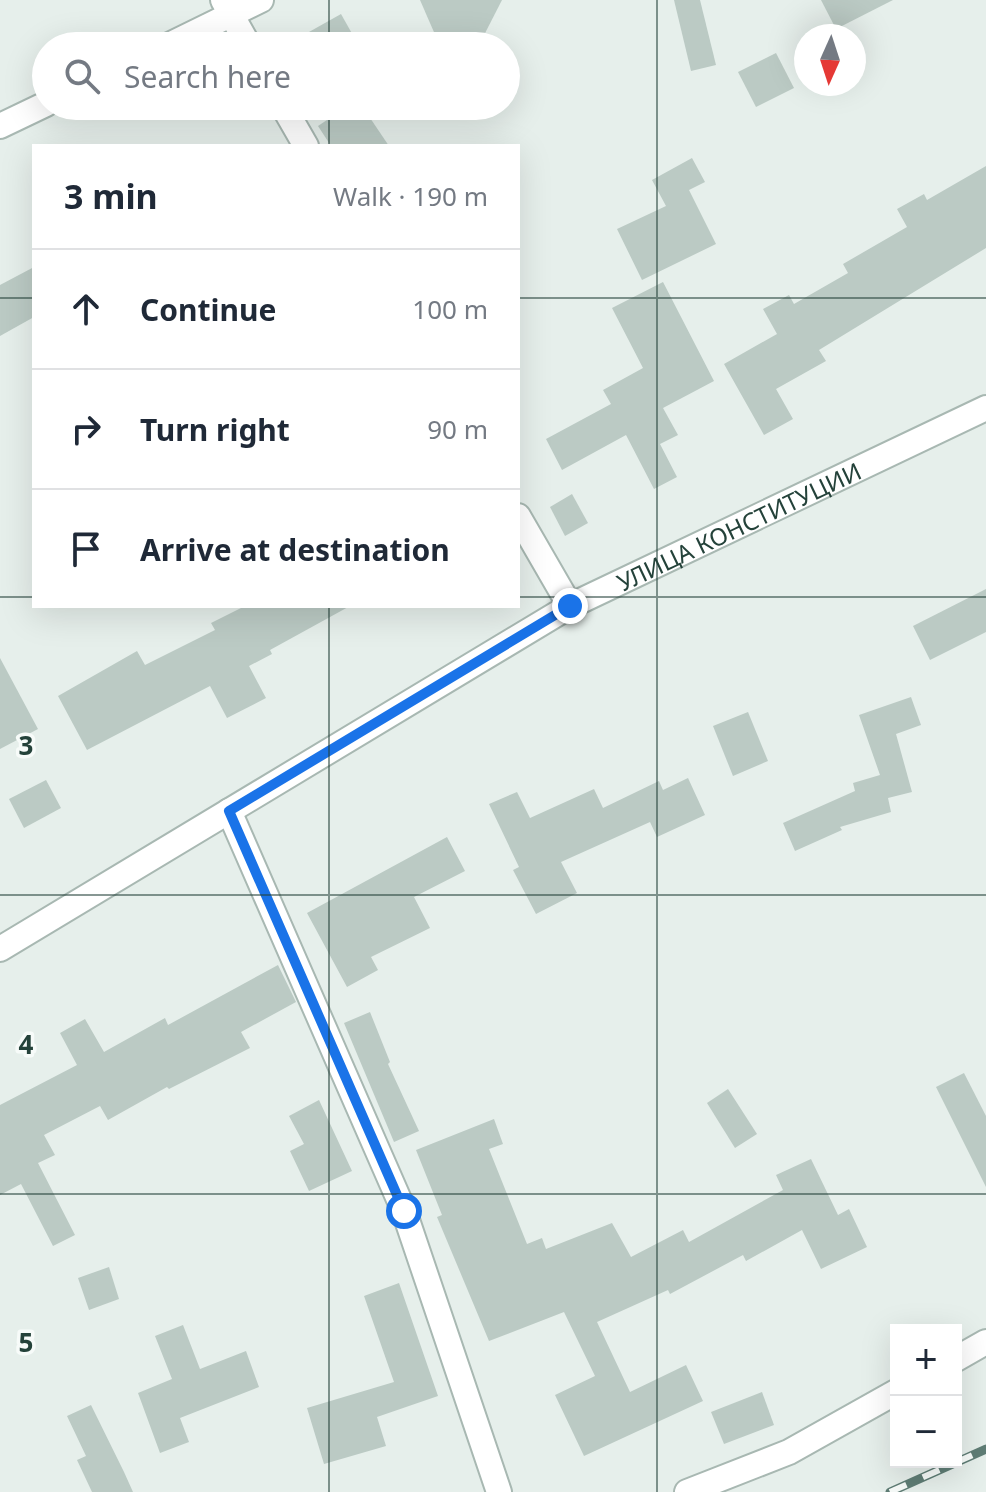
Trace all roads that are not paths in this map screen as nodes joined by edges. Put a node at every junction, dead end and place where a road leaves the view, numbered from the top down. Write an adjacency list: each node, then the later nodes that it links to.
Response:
1 (261, 0): 2 (street)
2 (227, 8): 3 (street); 4 (street)
3 (189, 32)
4 (241, 32)
5 (32, 111): 7 (street)
6 (291, 120): 8 (street)
7 (0, 126)
8 (305, 144)
9 (986, 408): 11 (street, УЛИЦА КОНСТИТУЦИИ)
10 (520, 519): 11 (street)
11 (570, 606): 12 (street, УЛИЦА КОНСТИТУЦИИ)
12 (229, 811): 13 (street, УЛИЦА КОНСТИТУЦИИ); 17 (street)
13 (0, 949)
14 (986, 1342): 15 (street)
15 (962, 1356)
16 (890, 1395): 18 (street)
17 (499, 1492)
18 (687, 1492)

